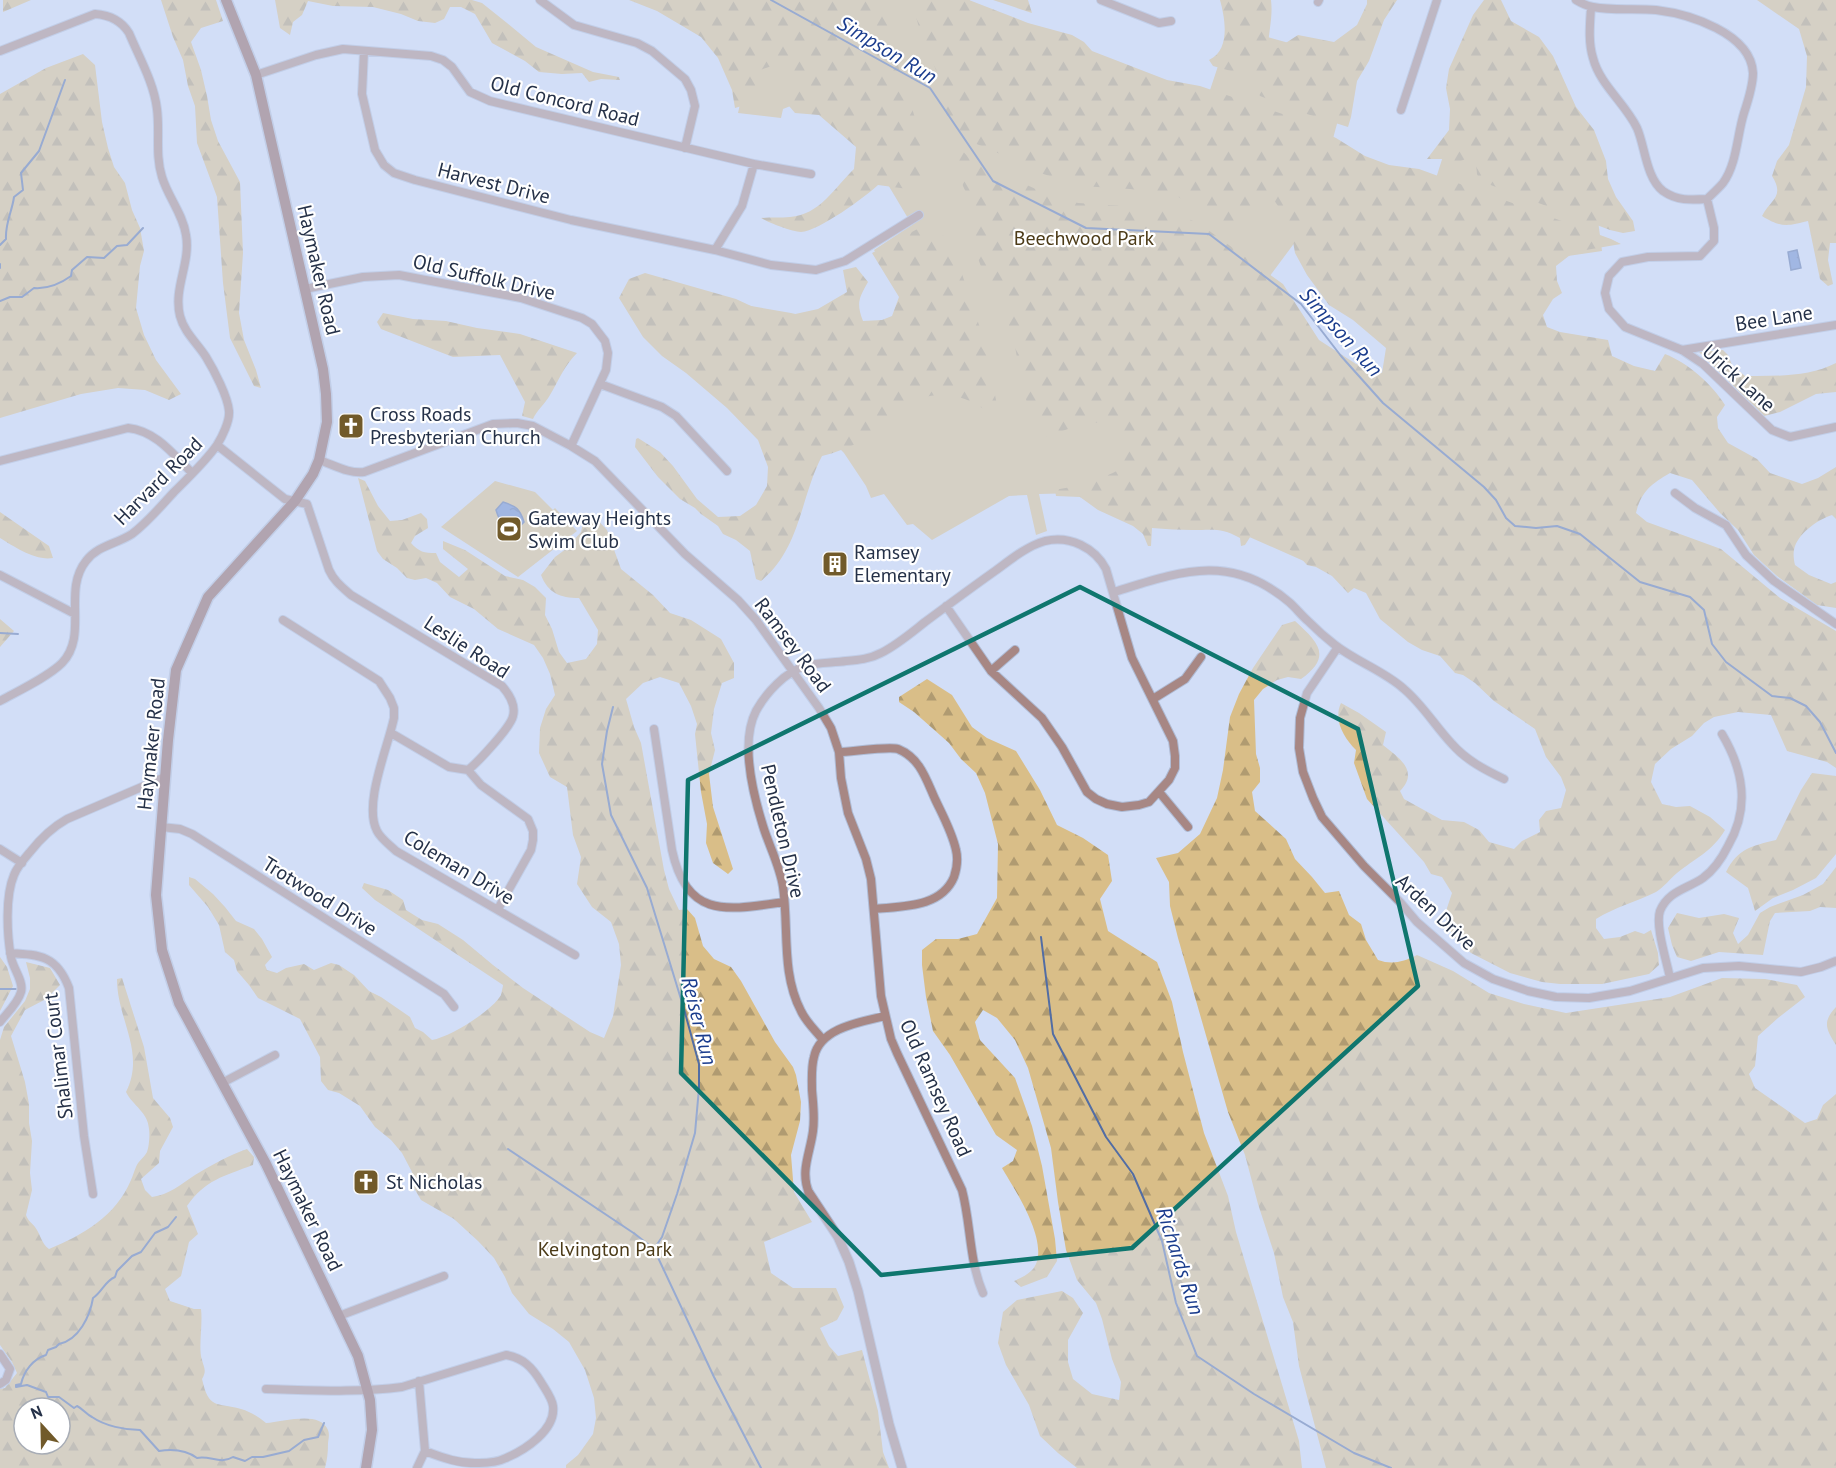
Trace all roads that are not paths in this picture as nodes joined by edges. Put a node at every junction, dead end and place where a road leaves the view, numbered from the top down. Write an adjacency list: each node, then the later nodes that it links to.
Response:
1 (226, 0): 10 (main road, Haymaker Road)
2 (540, 0): 12 (street)
3 (1101, 0): 7 (street)
4 (1437, 0): 11 (street)
5 (1576, 0): 6 (street)
6 (1591, 7): 15 (street); 15 (street)
7 (1171, 21)
8 (0, 51): 23 (street, Harvard Road)
9 (364, 51): 10 (street, Old Concord Road); 12 (street, Old Concord Road); 17 (street, Harvest Drive)
10 (256, 75): 18 (main road, Haymaker Road)
11 (1401, 110)
12 (685, 148): 13 (street, Old Concord Road)
13 (754, 164): 14 (street, Old Concord Road); 17 (street)
14 (811, 174)
15 (1707, 199): 20 (street, Urick Lane)
16 (919, 215): 17 (street, Harvest Drive)
17 (715, 250)
18 (305, 290): 21 (street, Old Suffolk Drive); 25 (main road, Haymaker Road)
19 (1836, 325): 20 (street, Bee Lane)
20 (1682, 350): 22 (street, Urick Lane)
21 (600, 384): 24 (street, Old Suffolk Drive); 27 (street)
22 (1836, 427)
23 (217, 445): 28 (street, Harvard Road); 30 (street)
24 (571, 446): 25 (street, Ramsey Road); 41 (street, Ramsey Road)
25 (319, 460): 30 (main road, Haymaker Road)
26 (0, 461): 28 (street)
27 (727, 471)
28 (192, 473): 34 (street, Harvard Road)
29 (1675, 492): 36 (street)
30 (295, 501): 48 (street, Leslie Road); 49 (main road, Haymaker Road)
31 (0, 575): 34 (street)
32 (1114, 592): 33 (street); 37 (street); 42 (street)
33 (946, 606): 40 (street); 41 (street)
34 (75, 614): 43 (street, Harvard Road)
35 (283, 620): 45 (street, Coleman Drive)
36 (1836, 624)
37 (1338, 647): 50 (street); 62 (street, Arden Drive)
38 (1015, 650): 40 (street)
39 (1201, 657): 42 (street)
40 (991, 670): 51 (street)
41 (793, 672): 47 (street, Ramsey Road); 56 (street, Pendleton Drive)
42 (1153, 699): 51 (street)
43 (0, 701)
44 (654, 729): 56 (street)
45 (391, 733): 48 (street); 57 (street, Coleman Drive)
46 (1722, 734): 62 (street)
47 (839, 753): 58 (street, Ramsey Road); 58 (street)
48 (468, 770): 57 (street)
49 (165, 777): 52 (main road, Haymaker Road); 55 (street)
50 (1504, 779)
51 (1160, 793): 53 (street)
52 (161, 827): 63 (street, Trotwood Drive); 68 (main road, Haymaker Road)
53 (1188, 827)
54 (0, 849): 55 (street)
55 (22, 862): 59 (street)
56 (784, 902): 66 (street, Pendleton Drive)
57 (498, 909): 60 (street, Coleman Drive)
58 (874, 909): 64 (street, Ramsey Road)
59 (10, 953): 65 (street); 70 (street, Shalimar Court)
60 (575, 955)
61 (1836, 961): 62 (street, Arden Drive)
62 (1670, 978)
63 (454, 1007)
64 (885, 1016): 66 (street, Old Ramsey Road); 72 (street, Old Ramsey Road)
65 (0, 1022)
66 (823, 1040): 69 (street)
67 (275, 1055): 68 (street)
68 (222, 1083): 73 (main road, Haymaker Road)
69 (809, 1193): 82 (street)
70 (93, 1194)
71 (444, 1276): 73 (street)
72 (983, 1293)
73 (339, 1316): 78 (main road, Haymaker Road)
74 (0, 1354): 76 (street)
75 (418, 1381): 78 (street); 79 (street); 79 (street)
76 (0, 1384)
77 (266, 1389): 78 (street)
78 (368, 1391): 80 (main road, Haymaker Road)
79 (425, 1451): 81 (street)
80 (366, 1468)
81 (417, 1468)
82 (902, 1468)

